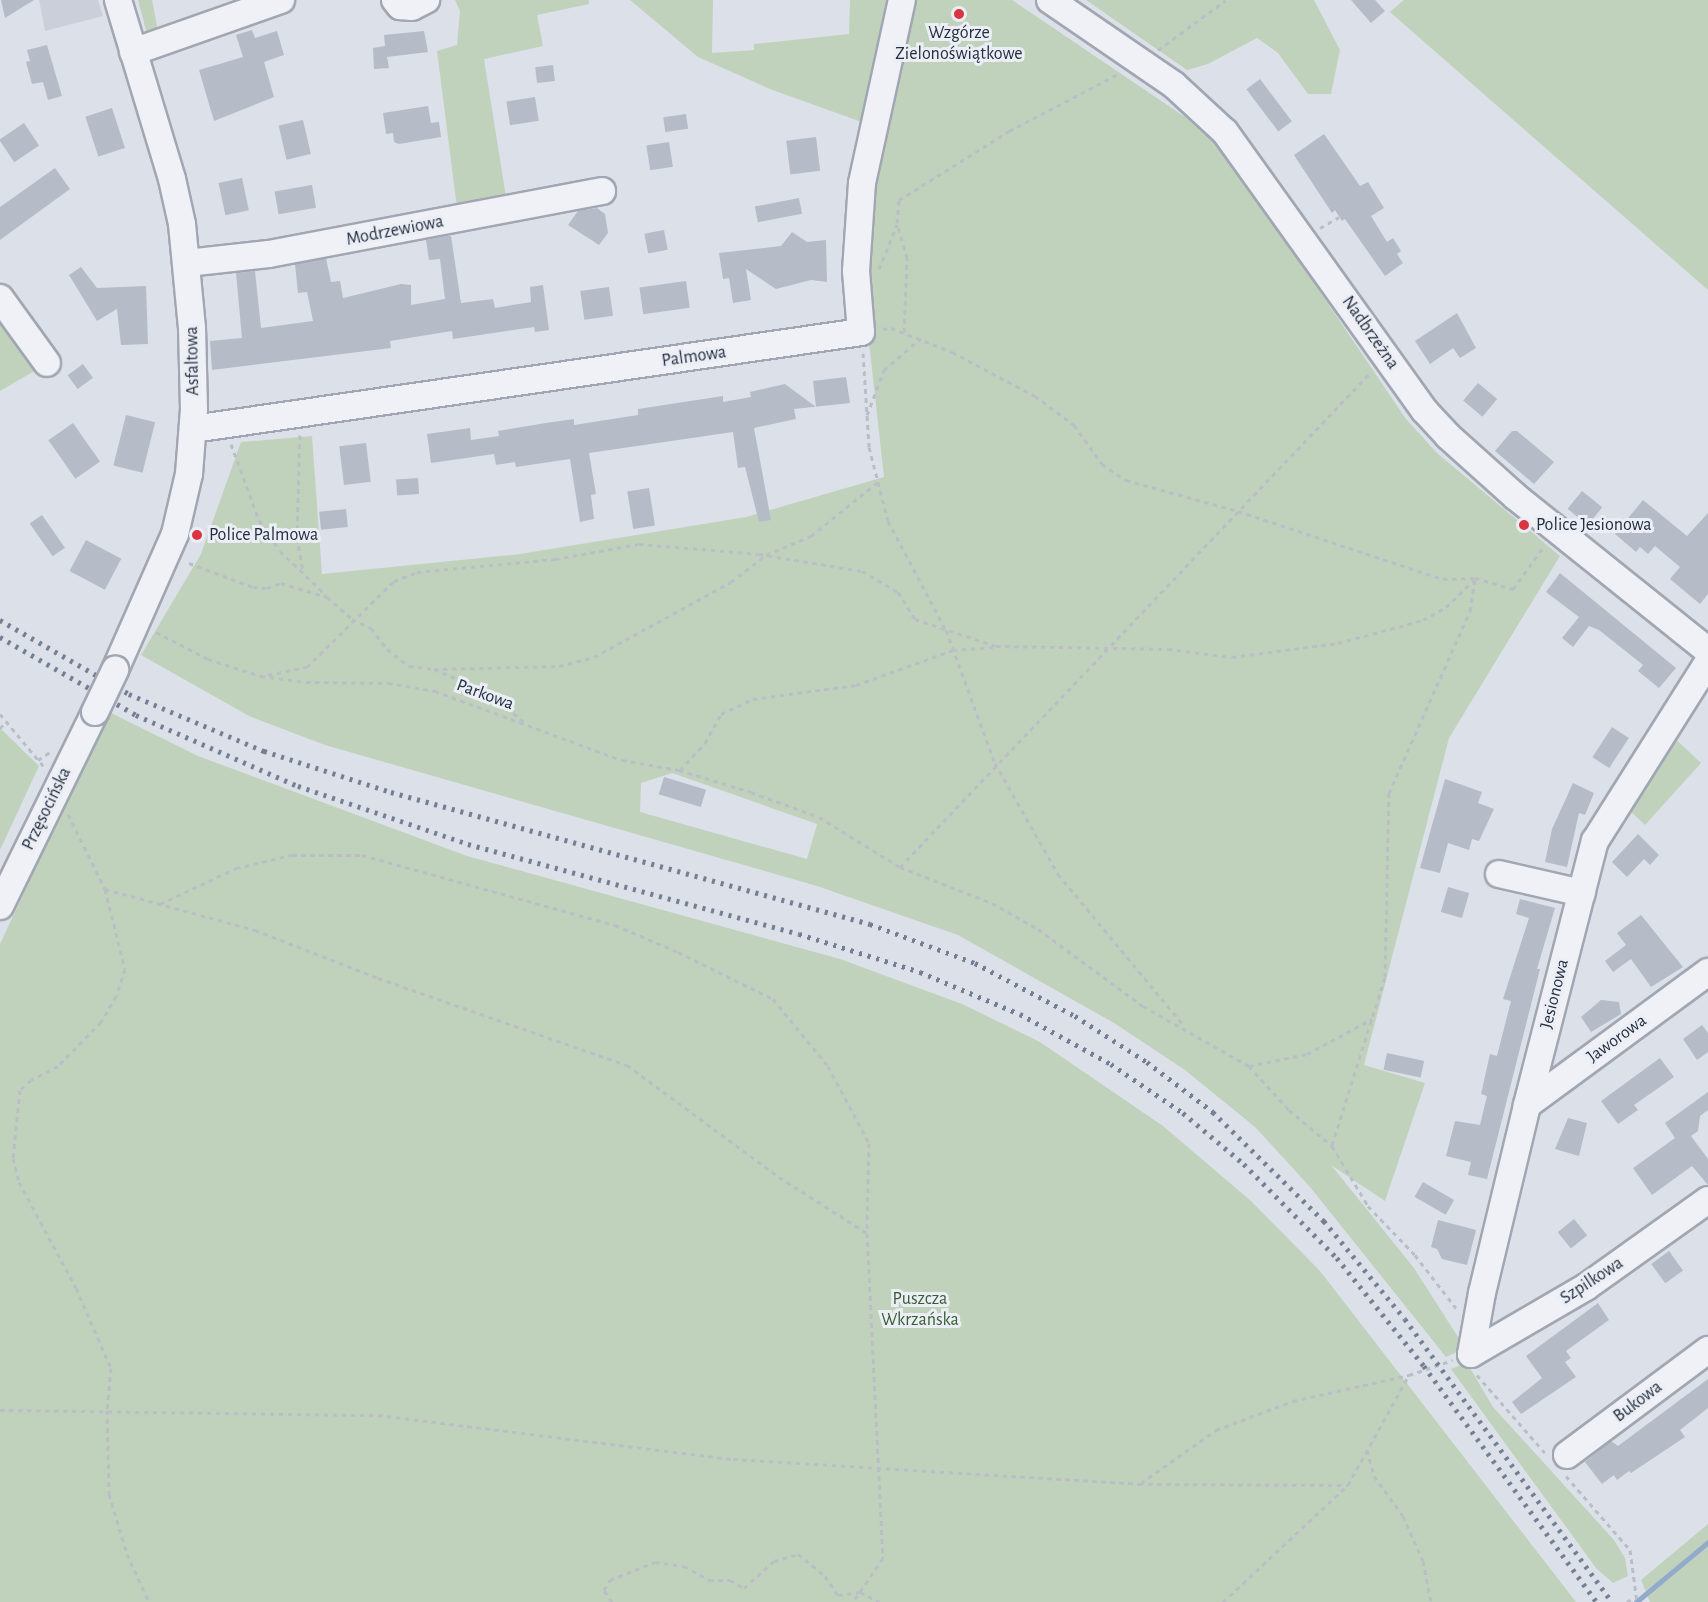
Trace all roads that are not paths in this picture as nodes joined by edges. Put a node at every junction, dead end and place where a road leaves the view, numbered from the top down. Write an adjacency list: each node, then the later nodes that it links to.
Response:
1 (118, 0): 7 (street, Asfaltowa)
2 (281, 0): 7 (street)
3 (394, 0): 4 (street)
4 (426, 0)
5 (902, 0): 12 (street, Palmowa)
6 (1050, 0): 13 (street, Nadbrzeżna)
7 (133, 52): 9 (street, Asfaltowa)
8 (602, 191): 9 (street, Modrzewiowa)
9 (187, 263): 12 (street, Asfaltowa)
10 (0, 298): 11 (street)
11 (47, 363)
12 (193, 429): 15 (street, Asfaltowa, bridge)
13 (1708, 651)
14 (1708, 662): 17 (street, Jesionowa)
15 (95, 711): 18 (street, Przęsocińska)
16 (1499, 874): 17 (street)
17 (1582, 893): 20 (street, Jesionowa)
18 (0, 906)
19 (1708, 972): 20 (street, Jaworowa)
20 (1527, 1105): 23 (street, Jesionowa)
21 (1708, 1200): 23 (street, Szpilkowa)
22 (1708, 1350): 24 (street, Bukowa)
23 (1471, 1354)
24 (1567, 1455)

